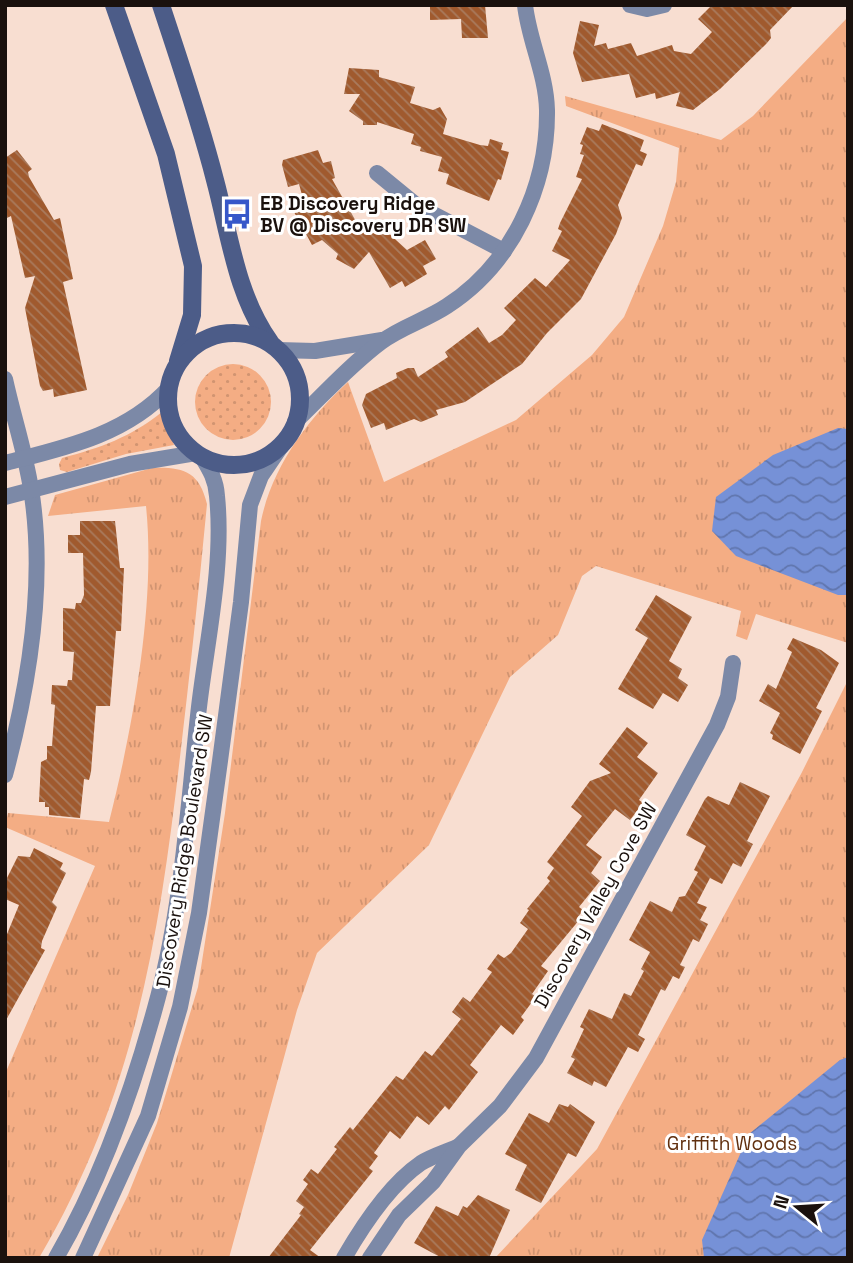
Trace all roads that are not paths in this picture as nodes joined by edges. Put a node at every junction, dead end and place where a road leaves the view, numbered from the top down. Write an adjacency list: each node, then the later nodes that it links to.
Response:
1 (114, 5): 10 (street)
2 (161, 5): 9 (street)
3 (525, 5): 7 (street)
4 (630, 5): 5 (street)
5 (664, 5)
6 (377, 173): 7 (street)
7 (504, 251): 8 (street)
8 (382, 340): 9 (street); 13 (street)
9 (275, 348): 10 (street); 13 (street)
10 (177, 365): 12 (street)
11 (5, 379): 16 (street)
12 (169, 388): 15 (street); 16 (street)
13 (295, 422): 14 (street)
14 (284, 442): 15 (street); 24 (street, Discovery Ridge Boulevard SW)
15 (199, 455): 18 (street); 23 (street, Discovery Ridge Boulevard SW)
16 (25, 458): 17 (street); 18 (street)
17 (5, 463)
18 (31, 490): 19 (street); 21 (street)
19 (5, 497)
20 (733, 663): 22 (street, Discovery Valley Cove SW)
21 (5, 775)
22 (459, 1146): 25 (street, Discovery Valley Cove SW); 26 (street, Discovery Valley Cove SW)
23 (55, 1258)
24 (83, 1258)
25 (344, 1258)
26 (370, 1258)

